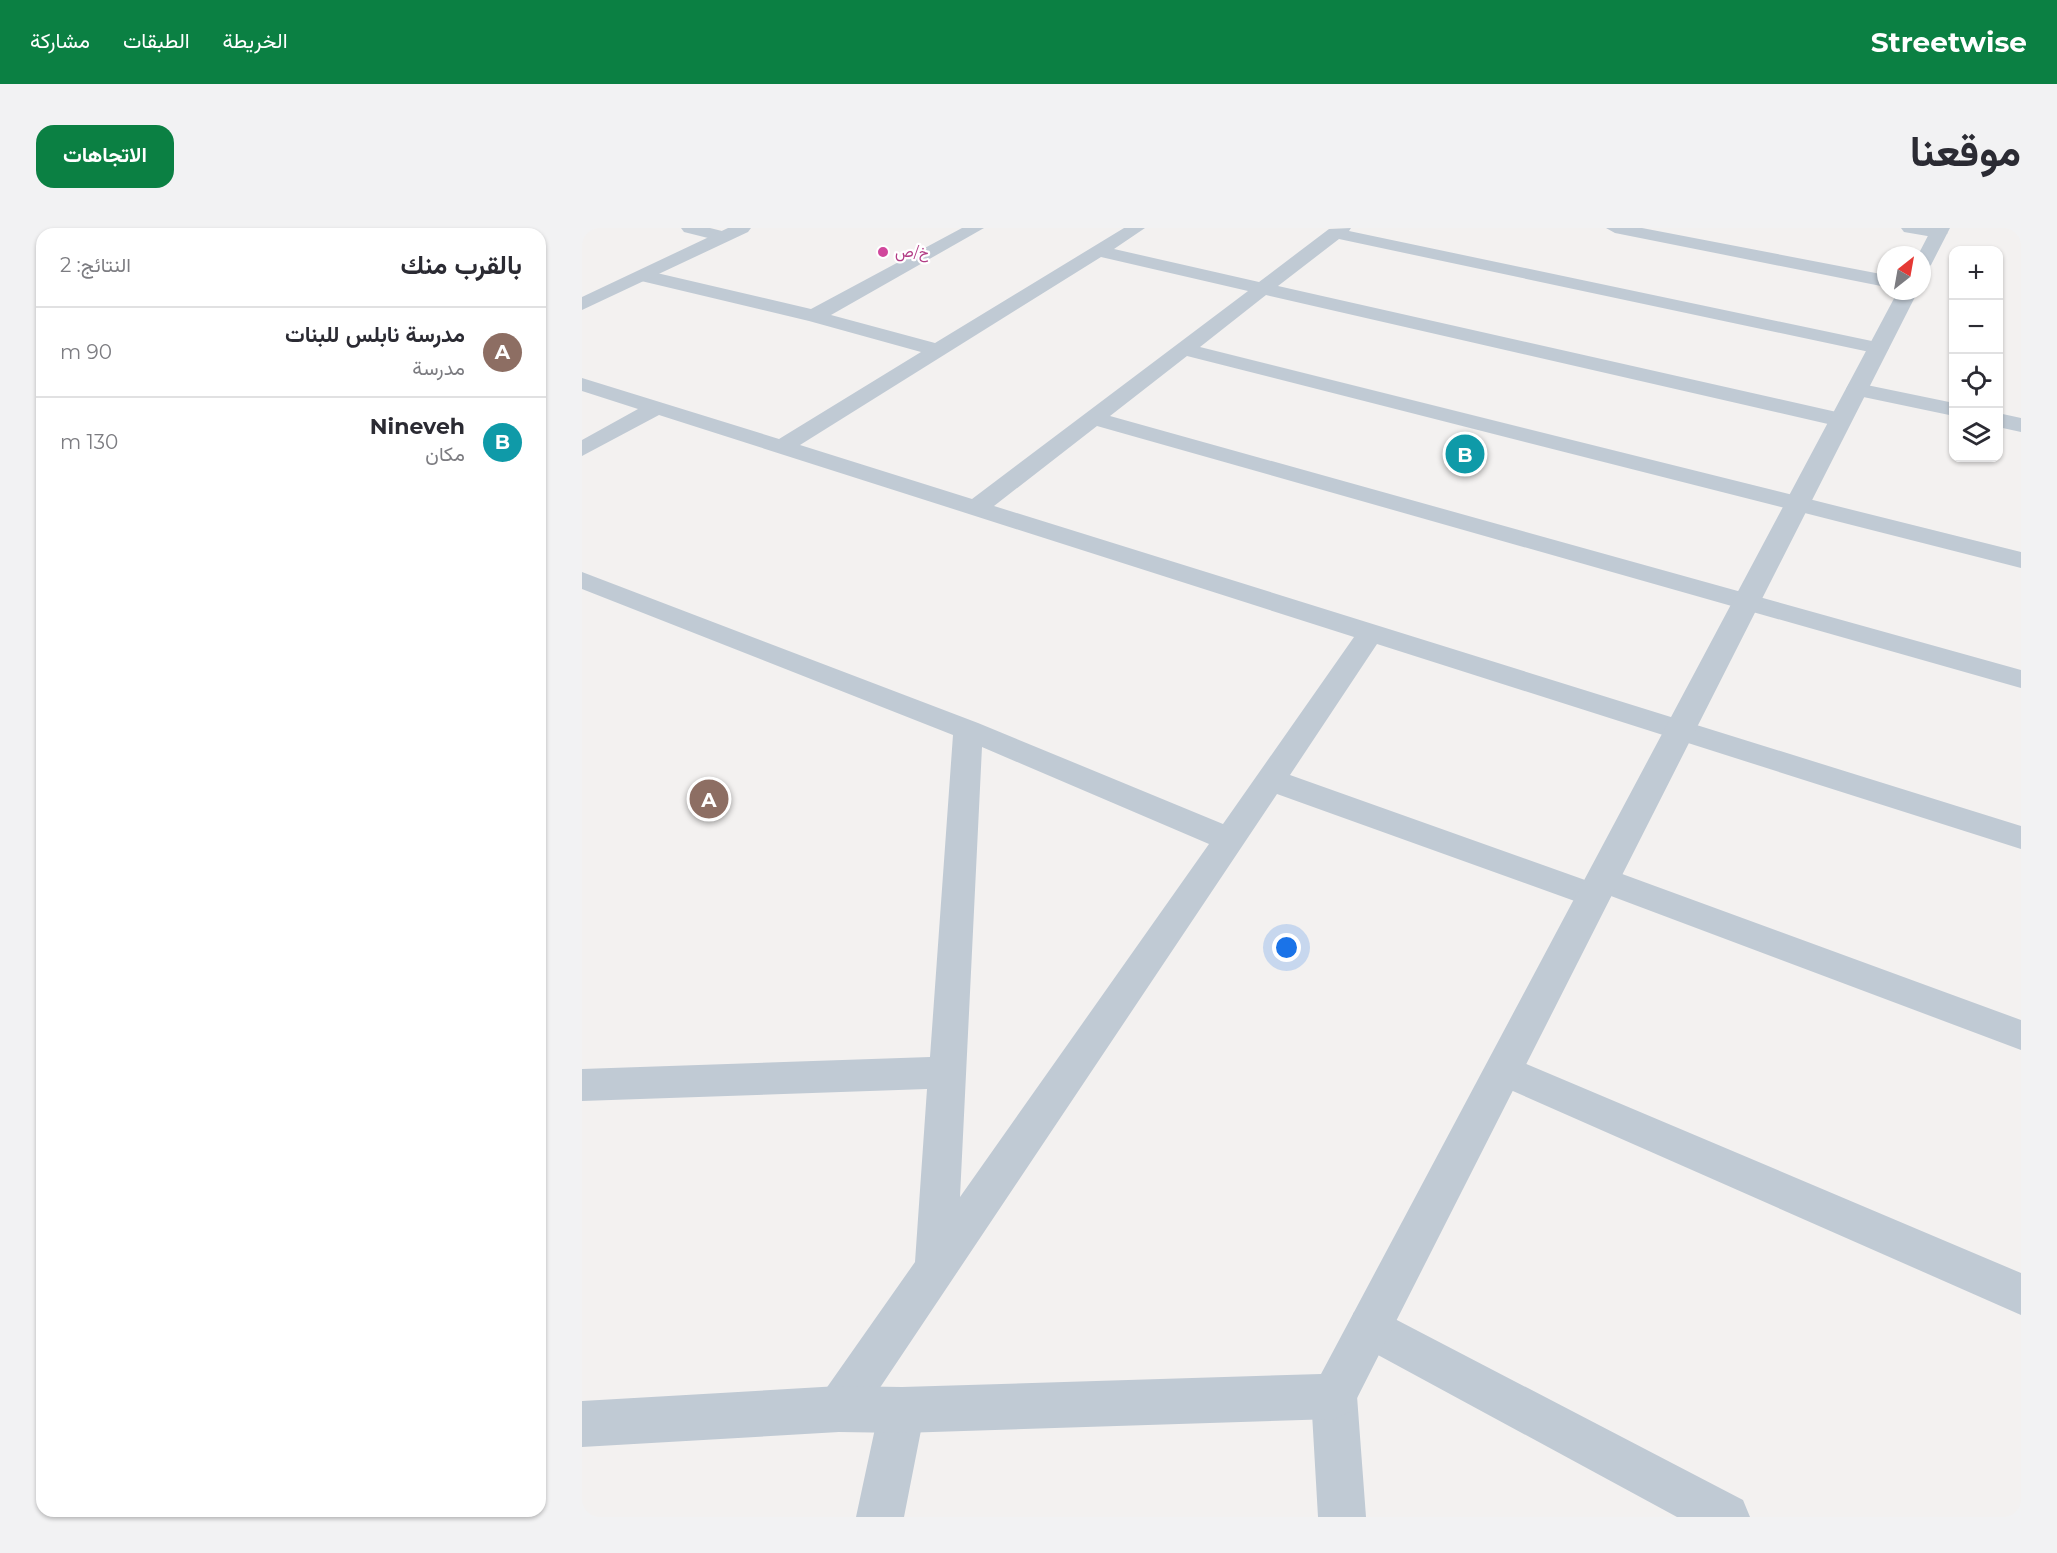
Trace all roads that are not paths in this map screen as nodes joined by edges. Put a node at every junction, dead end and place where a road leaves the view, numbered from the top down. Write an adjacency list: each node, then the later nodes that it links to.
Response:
1 (690, 228): 9 (street)
2 (742, 228): 9 (street)
3 (975, 228): 17 (street)
4 (1136, 228): 11 (street)
5 (1615, 228): 13 (street)
6 (1910, 228): 8 (street)
7 (1339, 230): 14 (street); 18 (street)
8 (1940, 231): 10 (street)
9 (724, 237): 12 (street)
10 (1931, 248)
11 (1098, 251): 14 (street); 20 (street)
12 (644, 276): 16 (street); 17 (street)
13 (1877, 279)
14 (1262, 288): 19 (street); 26 (street)
15 (1903, 300): 18 (street)
16 (582, 304)
17 (814, 316): 20 (street)
18 (1879, 348): 22 (street)
19 (1184, 349): 25 (street); 31 (street)
20 (938, 350): 29 (street)
21 (582, 384): 23 (street)
22 (1857, 389): 24 (street); 26 (street)
23 (656, 408): 29 (street); 30 (street)
24 (1949, 409)
25 (1093, 418): 32 (street); 35 (street)
26 (1841, 420): 31 (street)
27 (2003, 421): 28 (street)
28 (2021, 425)
29 (781, 447): 32 (street)
30 (582, 449)
31 (1798, 504): 33 (street); 35 (street)
32 (977, 507): 36 (street)
33 (2021, 560)
34 (582, 580): 39 (street)
35 (1747, 601): 37 (street); 38 (street)
36 (1371, 633): 38 (street); 40 (street)
37 (2021, 679)
38 (1681, 729): 41 (street); 43 (street)
39 (968, 730): 42 (street); 46 (street)
40 (1271, 780): 42 (street); 43 (street)
41 (2021, 838)
42 (1229, 839): 48 (street)
43 (1598, 888): 44 (street); 45 (street)
44 (2021, 1035)
45 (1503, 1070): 49 (street); 50 (street)
46 (948, 1072): 47 (street); 48 (street)
47 (582, 1085)
48 (936, 1267): 52 (street)
49 (2021, 1294)
50 (1370, 1327): 51 (street); 57 (street)
51 (1334, 1396): 53 (street); 56 (street)
52 (839, 1409): 53 (street); 54 (street)
53 (902, 1410): 55 (street)
54 (582, 1424)
55 (880, 1517)
56 (1342, 1517)
57 (1726, 1517)

